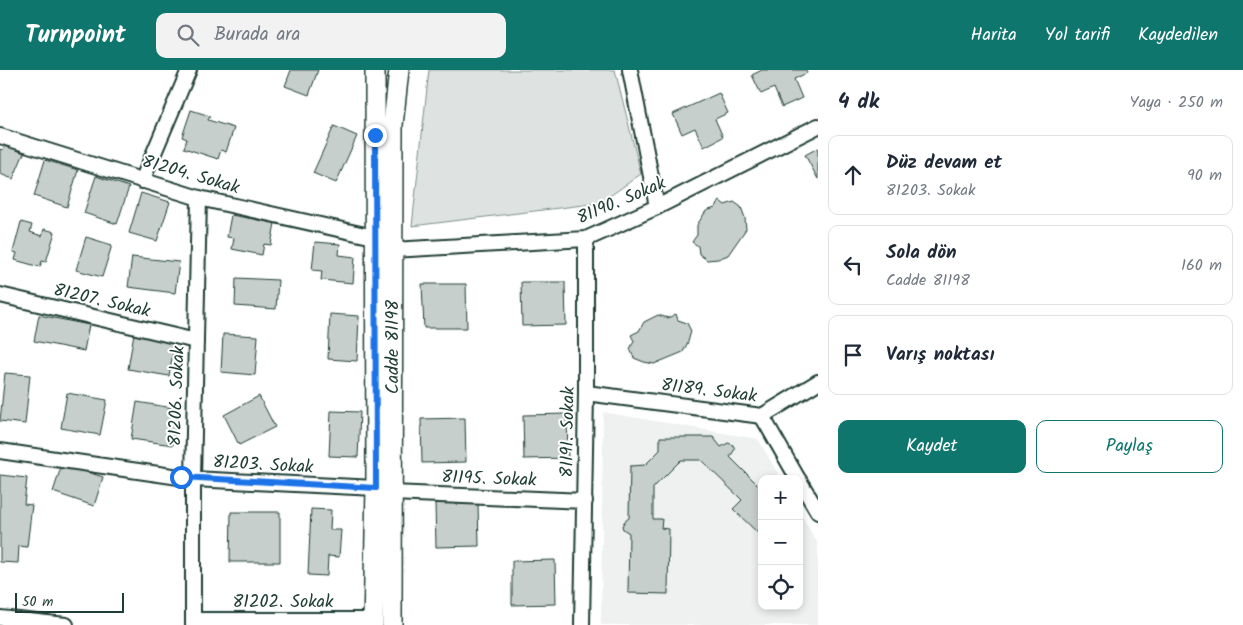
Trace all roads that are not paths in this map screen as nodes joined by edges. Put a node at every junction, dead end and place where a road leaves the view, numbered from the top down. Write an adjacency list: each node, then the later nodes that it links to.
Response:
1 (189, 70): 7 (street)
2 (375, 70): 10 (main road, Cadde 81198)
3 (399, 70): 12 (main road, Cadde 81198)
4 (630, 70): 9 (street)
5 (818, 126): 9 (street, 81190. Sokak)
6 (0, 136): 7 (street, 81204. Sokak)
7 (142, 181): 8 (street, 81204. Sokak)
8 (199, 198): 10 (street, 81204. Sokak); 14 (street, 81206. Sokak)
9 (657, 207): 11 (street, 81190. Sokak)
10 (374, 237): 22 (main road, Cadde 81198)
11 (586, 239): 12 (street, 81190. Sokak); 16 (street, 81191. Sokak)
12 (392, 250): 22 (main road, Cadde 81198)
13 (0, 294): 14 (street, 81207. Sokak)
14 (196, 341): 20 (street, 81206. Sokak)
15 (818, 382): 17 (street, 81189. Sokak)
16 (586, 393): 17 (street, 81189. Sokak); 23 (street, 81191. Sokak)
17 (762, 416): 19 (street)
18 (0, 450): 20 (street, 81203. Sokak)
19 (796, 475)
20 (193, 479): 22 (street, 81203. Sokak); 27 (street, 81206. Sokak)
21 (803, 487): 24 (street)
22 (384, 490): 23 (street, 81195. Sokak); 26 (main road, Cadde 81198); 29 (main road, Cadde 81198)
23 (584, 501): 30 (street, 81191. Sokak)
24 (818, 512)
25 (0, 618): 28 (street)
26 (374, 622): 27 (street, 81202. Sokak)
27 (194, 623)
28 (66, 625)
29 (392, 625)
30 (582, 625)

